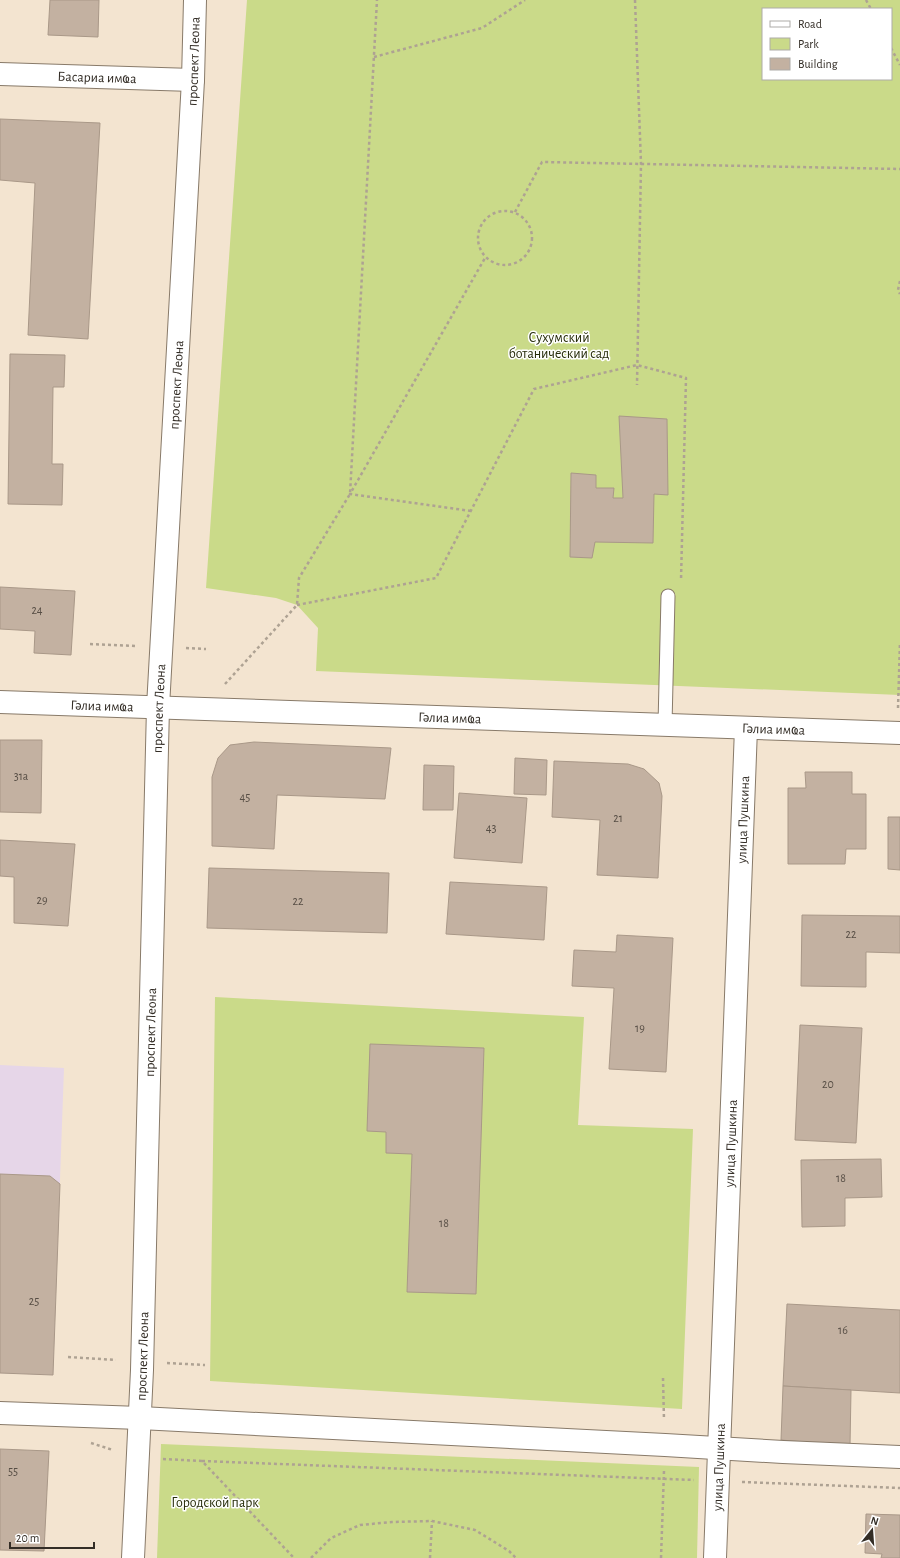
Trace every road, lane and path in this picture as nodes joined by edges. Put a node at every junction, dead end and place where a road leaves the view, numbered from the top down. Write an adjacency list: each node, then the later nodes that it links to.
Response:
1 (195, 0): 9 (main road, проспект Леона)
2 (377, 0): 6 (path)
3 (525, 0): 6 (path)
4 (635, 0): 10 (path)
5 (892, 50): 7 (path)
6 (374, 57): 18 (path)
7 (900, 65)
8 (0, 74): 9 (main road, Басариа имҩа)
9 (193, 80): 25 (main road, проспект Леона)
10 (641, 164): 11 (path); 12 (path); 16 (path)
11 (900, 169)
12 (514, 212): 13 (path); 13 (path)
13 (485, 258): 18 (path)
14 (900, 281): 15 (path)
15 (900, 294)
16 (637, 365): 17 (path); 19 (path); 20 (path)
17 (637, 385)
18 (350, 494): 19 (path); 22 (path)
19 (471, 511): 22 (path)
20 (681, 584)
21 (668, 596): 27 (lane)
22 (297, 605): 26 (path)
23 (900, 642): 29 (path)
24 (0, 702): 25 (main road, Гәлиа имҩа)
25 (158, 707): 26 (main road, Гәлиа имҩа); 31 (main road, проспект Леона)
26 (203, 708): 27 (main road, Гәлиа имҩа)
27 (665, 725): 28 (main road, Гәлиа имҩа)
28 (746, 728): 29 (main road, Гәлиа имҩа); 33 (main road, улица Пушкина)
29 (899, 733)
30 (0, 1413): 31 (main road)
31 (140, 1418): 33 (main road); 35 (main road, проспект Леона)
32 (88, 1442): 35 (path)
33 (720, 1448): 34 (main road); 37 (main road, улица Пушкина)
34 (900, 1457)
35 (137, 1458): 36 (path); 40 (main road, проспект Леона)
36 (202, 1461): 37 (path); 41 (path)
37 (718, 1481): 38 (path); 45 (main road, улица Пушкина)
38 (900, 1488)
39 (432, 1521): 42 (path); 43 (path); 44 (path)
40 (133, 1558)
41 (294, 1558)
42 (311, 1558)
43 (430, 1558)
44 (516, 1558)
45 (715, 1558)

